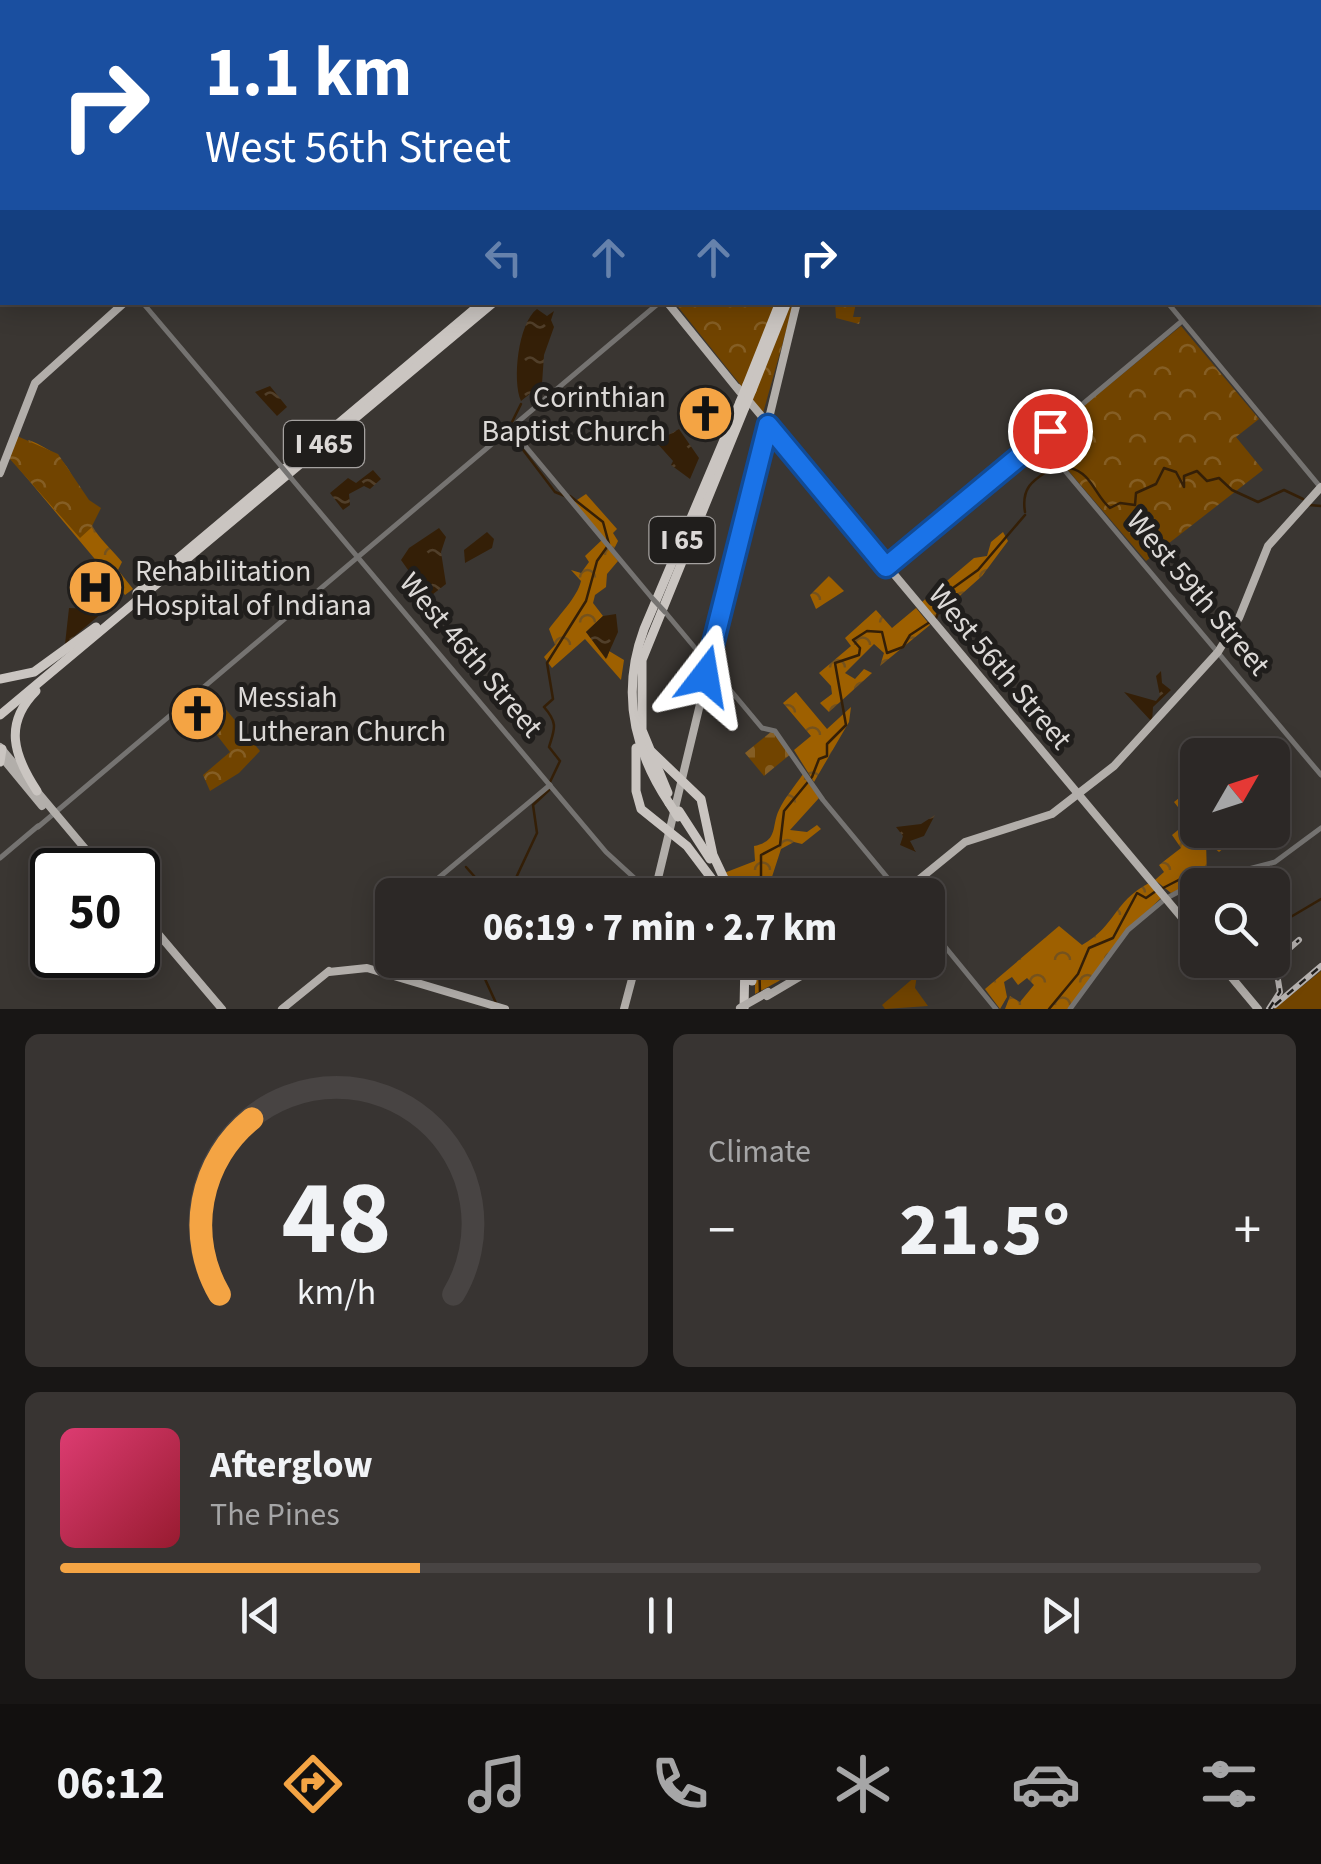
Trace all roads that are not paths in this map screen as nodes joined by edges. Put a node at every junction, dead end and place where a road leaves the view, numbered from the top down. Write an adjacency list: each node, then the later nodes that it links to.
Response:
1 (121, 305): 15 (main road)
2 (145, 305): 17 (street, West 46th Street, bridge)
3 (479, 305): 20 (highway, I 465)
4 (490, 305): 19 (highway, I 465)
5 (660, 305): 13 (street)
6 (667, 305): 11 (main road, West 56th Street)
7 (782, 305): 11 (highway, I 65)
8 (796, 305): 12 (main road)
9 (1170, 305): 10 (street)
10 (1182, 320): 14 (street); 16 (street)
11 (746, 388): 12 (main road, West 56th Street); 26 (highway, I 65, bridge)
12 (767, 423): 18 (main road, West 56th Street); 22 (main road)
13 (511, 429): 17 (street); 22 (street, bridge)
14 (1039, 440): 18 (street); 21 (street, West 59th Street)
15 (0, 473)
16 (1321, 488): 21 (main road)
17 (359, 557): 32 (street, West 46th Street); 35 (street)
18 (886, 567): 34 (main road, West 56th Street)
19 (155, 586): 24 (highway); 27 (highway, I 465)
20 (96, 626): 23 (highway); 25 (highway, I 465)
21 (1219, 653): 30 (street, West 59th Street); 34 (main road)
22 (708, 663): 31 (main road); 48 (street)
23 (0, 678)
24 (40, 687): 27 (highway); 33 (highway)
25 (0, 707)
26 (636, 715): 31 (highway); 37 (highway); 46 (highway, I 65, bridge)
27 (0, 717)
28 (1, 756): 29 (highway); 33 (main road)
29 (11, 769): 35 (main road)
30 (1321, 775)
31 (680, 782): 37 (main road); 47 (highway)
32 (549, 786): 41 (street); 42 (street, West 46th Street)
33 (37, 791): 35 (main road)
34 (1080, 797): 49 (main road); 50 (main road, West 56th Street)
35 (52, 814): 39 (main road); 40 (street)
36 (1321, 828): 50 (street)
37 (671, 834): 38 (highway); 43 (main road); 45 (highway)
38 (667, 846): 44 (main road)
39 (81, 848)
40 (0, 858)
41 (438, 878)
42 (634, 878)
43 (657, 878)
44 (657, 878)
45 (713, 878)
46 (718, 878)
47 (722, 878)
48 (888, 878)
49 (925, 878)
50 (1160, 892): 51 (main road, West 56th Street); 70 (street)
51 (1180, 916)
52 (160, 939): 64 (main road)
53 (945, 947): 69 (street)
54 (375, 969): 65 (main road)
55 (406, 978): 63 (main road)
56 (410, 978): 61 (main road)
57 (631, 978): 67 (main road)
58 (747, 978): 68 (highway)
59 (794, 978): 68 (main road, bridge)
60 (1232, 978): 71 (main road)
61 (417, 980): 62 (street)
62 (429, 983): 63 (main road)
63 (498, 1006): 66 (main road)
64 (220, 1009)
65 (282, 1009)
66 (516, 1009)
67 (622, 1009)
68 (743, 1009)
69 (996, 1009)
70 (1070, 1009)
71 (1258, 1009)

